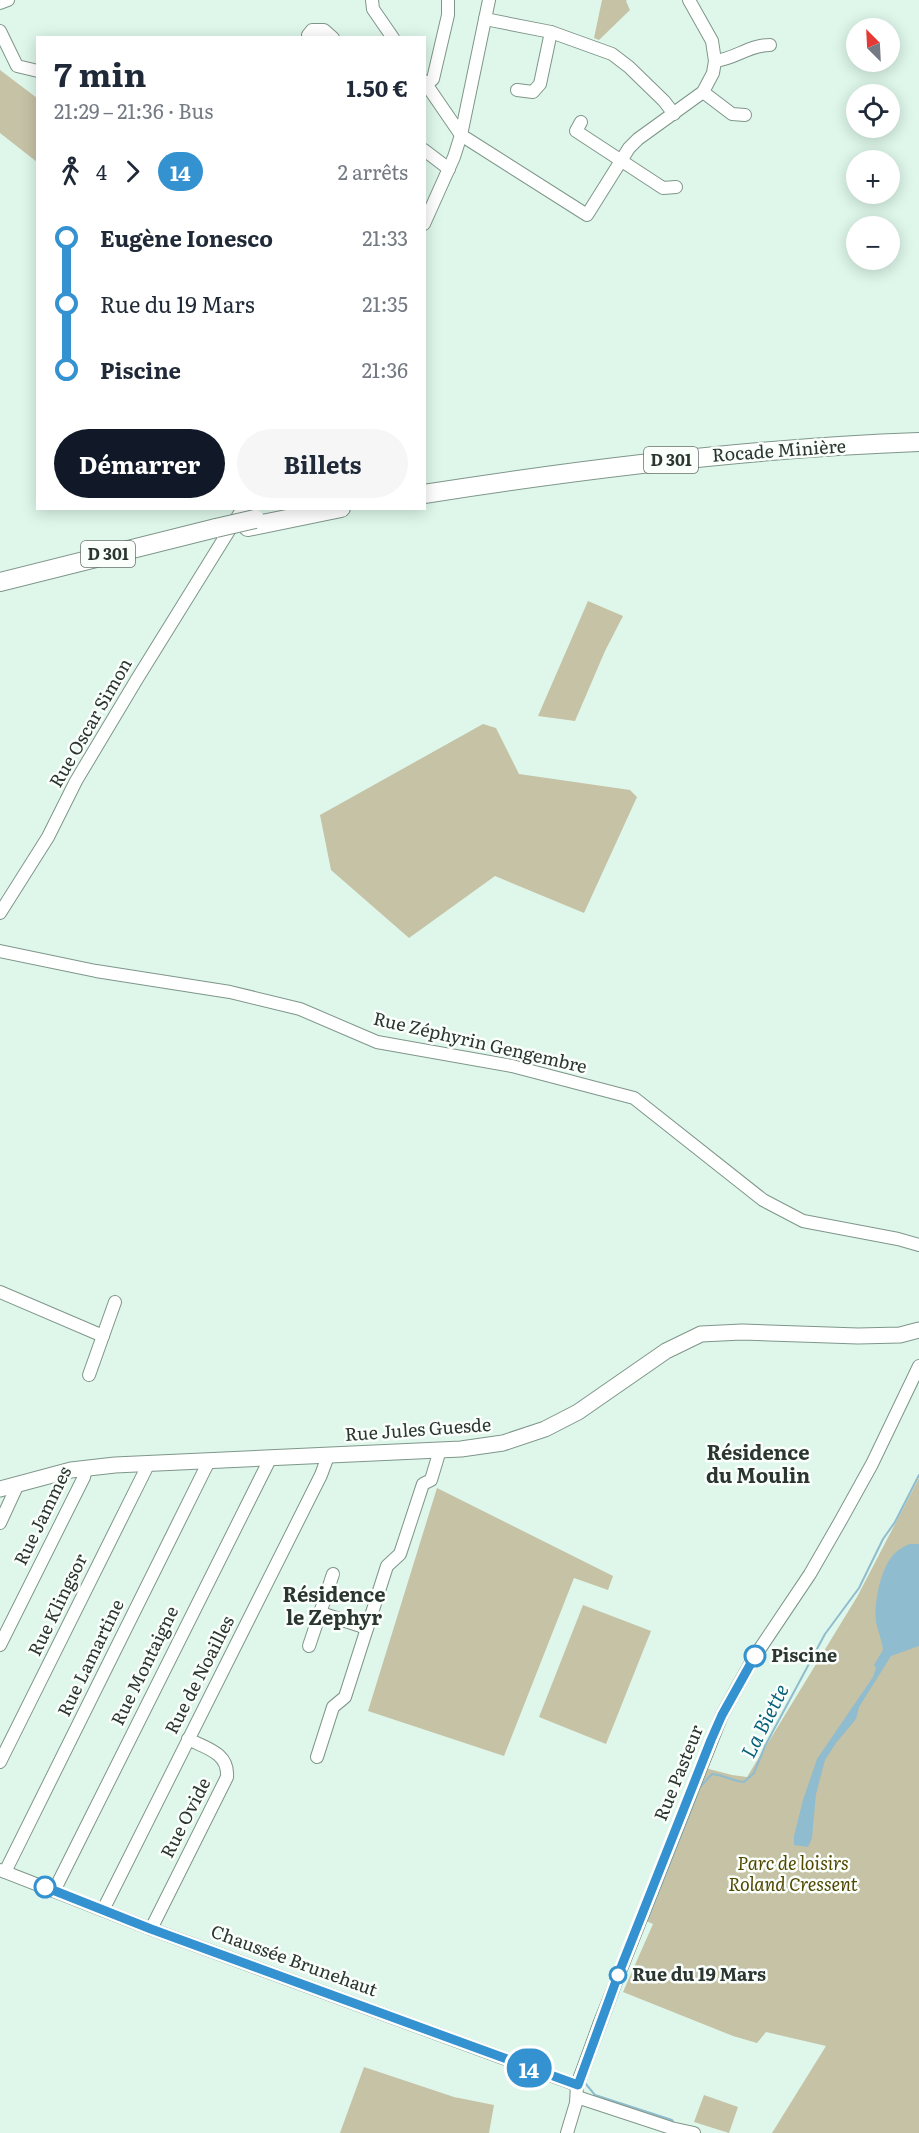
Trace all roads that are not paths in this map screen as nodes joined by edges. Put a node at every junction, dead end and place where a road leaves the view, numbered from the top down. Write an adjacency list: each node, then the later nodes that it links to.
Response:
1 (8, 0): 6 (street)
2 (372, 0): 12 (street)
3 (447, 0): 16 (street)
4 (489, 0): 7 (street)
5 (689, 0): 14 (street)
6 (0, 3)
7 (485, 19): 9 (street); 22 (street)
8 (0, 31): 15 (street)
9 (551, 32): 17 (street); 19 (street)
10 (308, 36): 11 (street)
11 (331, 36)
12 (392, 36)
13 (770, 45): 14 (street)
14 (715, 61): 18 (street)
15 (36, 71)
16 (426, 83): 22 (street)
17 (517, 90)
18 (703, 92): 19 (street); 20 (street)
19 (674, 114): 24 (street)
20 (745, 115)
21 (581, 122): 24 (street)
22 (461, 135): 24 (street); 25 (street)
23 (426, 152): 25 (street)
24 (621, 161): 26 (street)
25 (449, 169): 27 (street)
26 (676, 187)
27 (426, 220)
28 (919, 434): 30 (highway, Rocade Minière / D 301)
29 (919, 442): 31 (highway, Rocade Minière / D 301)
30 (426, 485)
31 (426, 494)
32 (294, 510): 34 (highway, D 301)
33 (322, 510): 34 (highway, D 301)
34 (248, 518): 35 (highway, D 301)
35 (215, 538): 36 (highway, D 301); 37 (highway, D 301); 38 (street, Rue Oscar Simon)
36 (0, 582)
37 (0, 589)
38 (0, 913)
39 (0, 951): 40 (street, Rue Zéphyrin Gengembre)
40 (919, 1245)
41 (0, 1292): 44 (street)
42 (115, 1302): 44 (street)
43 (919, 1330): 47 (main road, Rue Jules Guesde)
44 (103, 1336): 46 (street)
45 (919, 1366): 68 (street, Rue Pasteur)
46 (89, 1375)
47 (440, 1450): 48 (main road, Rue Jules Guesde); 58 (street)
48 (328, 1456): 49 (main road, Rue Jules Guesde); 61 (street, Rue de Noailles)
49 (270, 1459): 50 (main road, Rue Jules Guesde); 65 (street, Rue Montaigne)
50 (209, 1461): 51 (main road, Rue Jules Guesde); 64 (street, Rue Lamartine)
51 (147, 1463): 52 (main road, Rue Jules Guesde); 63 (street, Rue Klingsor)
52 (86, 1468): 53 (main road, Rue Jules Guesde); 59 (street, Rue Jammes)
53 (18, 1484): 54 (main road, Rue Jules Guesde); 55 (street)
54 (0, 1489)
55 (0, 1523)
56 (333, 1574): 57 (street)
57 (321, 1613): 58 (street); 60 (street)
58 (367, 1628): 62 (street)
59 (0, 1645)
60 (309, 1646)
61 (188, 1739): 66 (street, Rue de Noailles); 67 (street, Rue Ovide)
62 (317, 1757)
63 (0, 1762)
64 (2, 1871): 65 (street, Chaussée Brunehaut)
65 (54, 1891): 66 (street, Chaussée Brunehaut)
66 (103, 1910): 67 (street, Chaussée Brunehaut)
67 (151, 1929): 68 (street, Chaussée Brunehaut)
68 (578, 2091): 69 (street); 70 (street, Chaussée Brunehaut)
69 (567, 2133)
70 (694, 2133)

